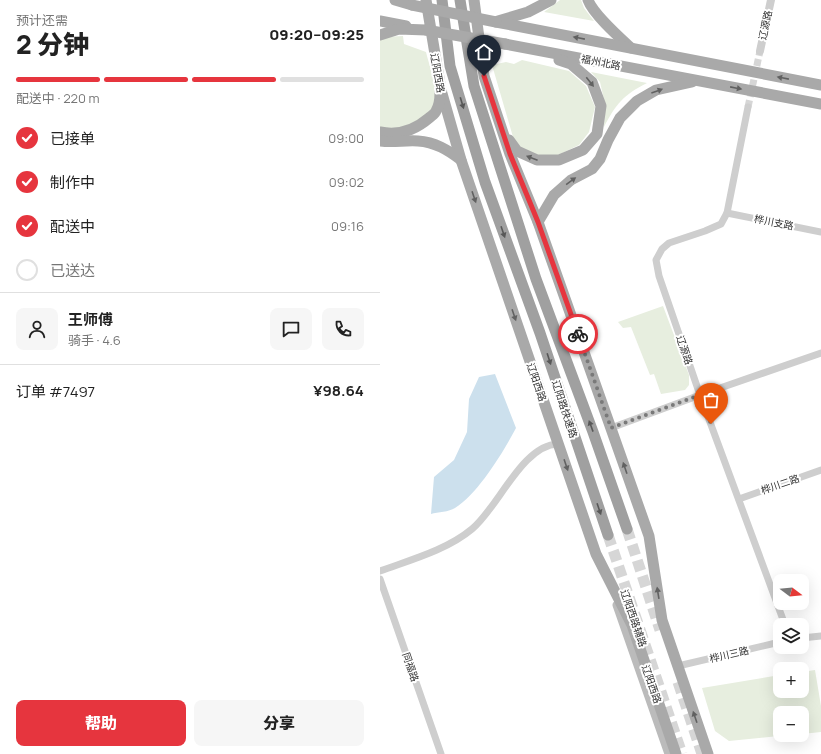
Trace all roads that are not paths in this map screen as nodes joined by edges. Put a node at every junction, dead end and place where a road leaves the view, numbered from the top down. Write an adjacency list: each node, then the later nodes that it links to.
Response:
1 (395, 0): 10 (main road, 福州北路, bridge)
2 (426, 0): 18 (main road, 辽阳西路)
3 (442, 0): 28 (highway, 辽阳西路, one-way to 28)
4 (460, 0): 35 (highway, 辽阳路快速路, one-way to 4)
5 (474, 0): 22 (main road)
6 (551, 0): 10 (main road)
7 (588, 0): 14 (main road)
8 (770, 0): 15 (street, 辽源路)
9 (380, 21): 11 (main road, 福州北路)
10 (496, 22): 14 (main road, 福州北路, one-way to 10)
11 (426, 30): 12 (main road); 13 (main road, 福州北路, bridge)
12 (380, 35)
13 (505, 44): 16 (main road, 福州北路); 22 (main road, one-way to 22)
14 (630, 48): 17 (main road, 福州北路, one-way to 14)
15 (760, 51)
16 (697, 80): 19 (main road, 福州北路, one-way to 19); 26 (main road, one-way to 16)
17 (821, 85)
18 (441, 90): 21 (main road); 24 (main road, 辽阳西路)
19 (821, 104)
20 (748, 107): 25 (street)
21 (380, 132)
22 (504, 134): 26 (main road)
23 (380, 141): 24 (main road)
24 (461, 160): 32 (main road, 辽阳西路, one-way to 32)
25 (727, 213): 27 (street, 桦川支路); 30 (street, 辽源路)
26 (538, 222): 31 (main road)
27 (821, 232)
28 (521, 283): 36 (highway, 辽阳路快速路, one-way to 36)
29 (821, 352): 30 (street)
30 (700, 395): 31 (street); 34 (street, 辽源路)
31 (611, 428): 44 (main road, one-way to 31)
32 (558, 444): 37 (street); 39 (main road, 辽阳西路, one-way to 39)
33 (821, 470): 34 (street, 桦川二路)
34 (739, 499): 40 (street, 辽源路)
35 (627, 529)
36 (608, 535)
37 (380, 571)
38 (380, 579): 45 (street, 同福路)
39 (609, 581): 46 (main road, 辽阳西路辅路); 47 (main road, 辽阳西路)
40 (782, 618)
41 (821, 636): 42 (street)
42 (809, 637)
43 (773, 644): 44 (street, 桦川三路)
44 (678, 666): 48 (main road, one-way to 44)
45 (441, 754)
46 (669, 754)
47 (676, 754)
48 (708, 754)

